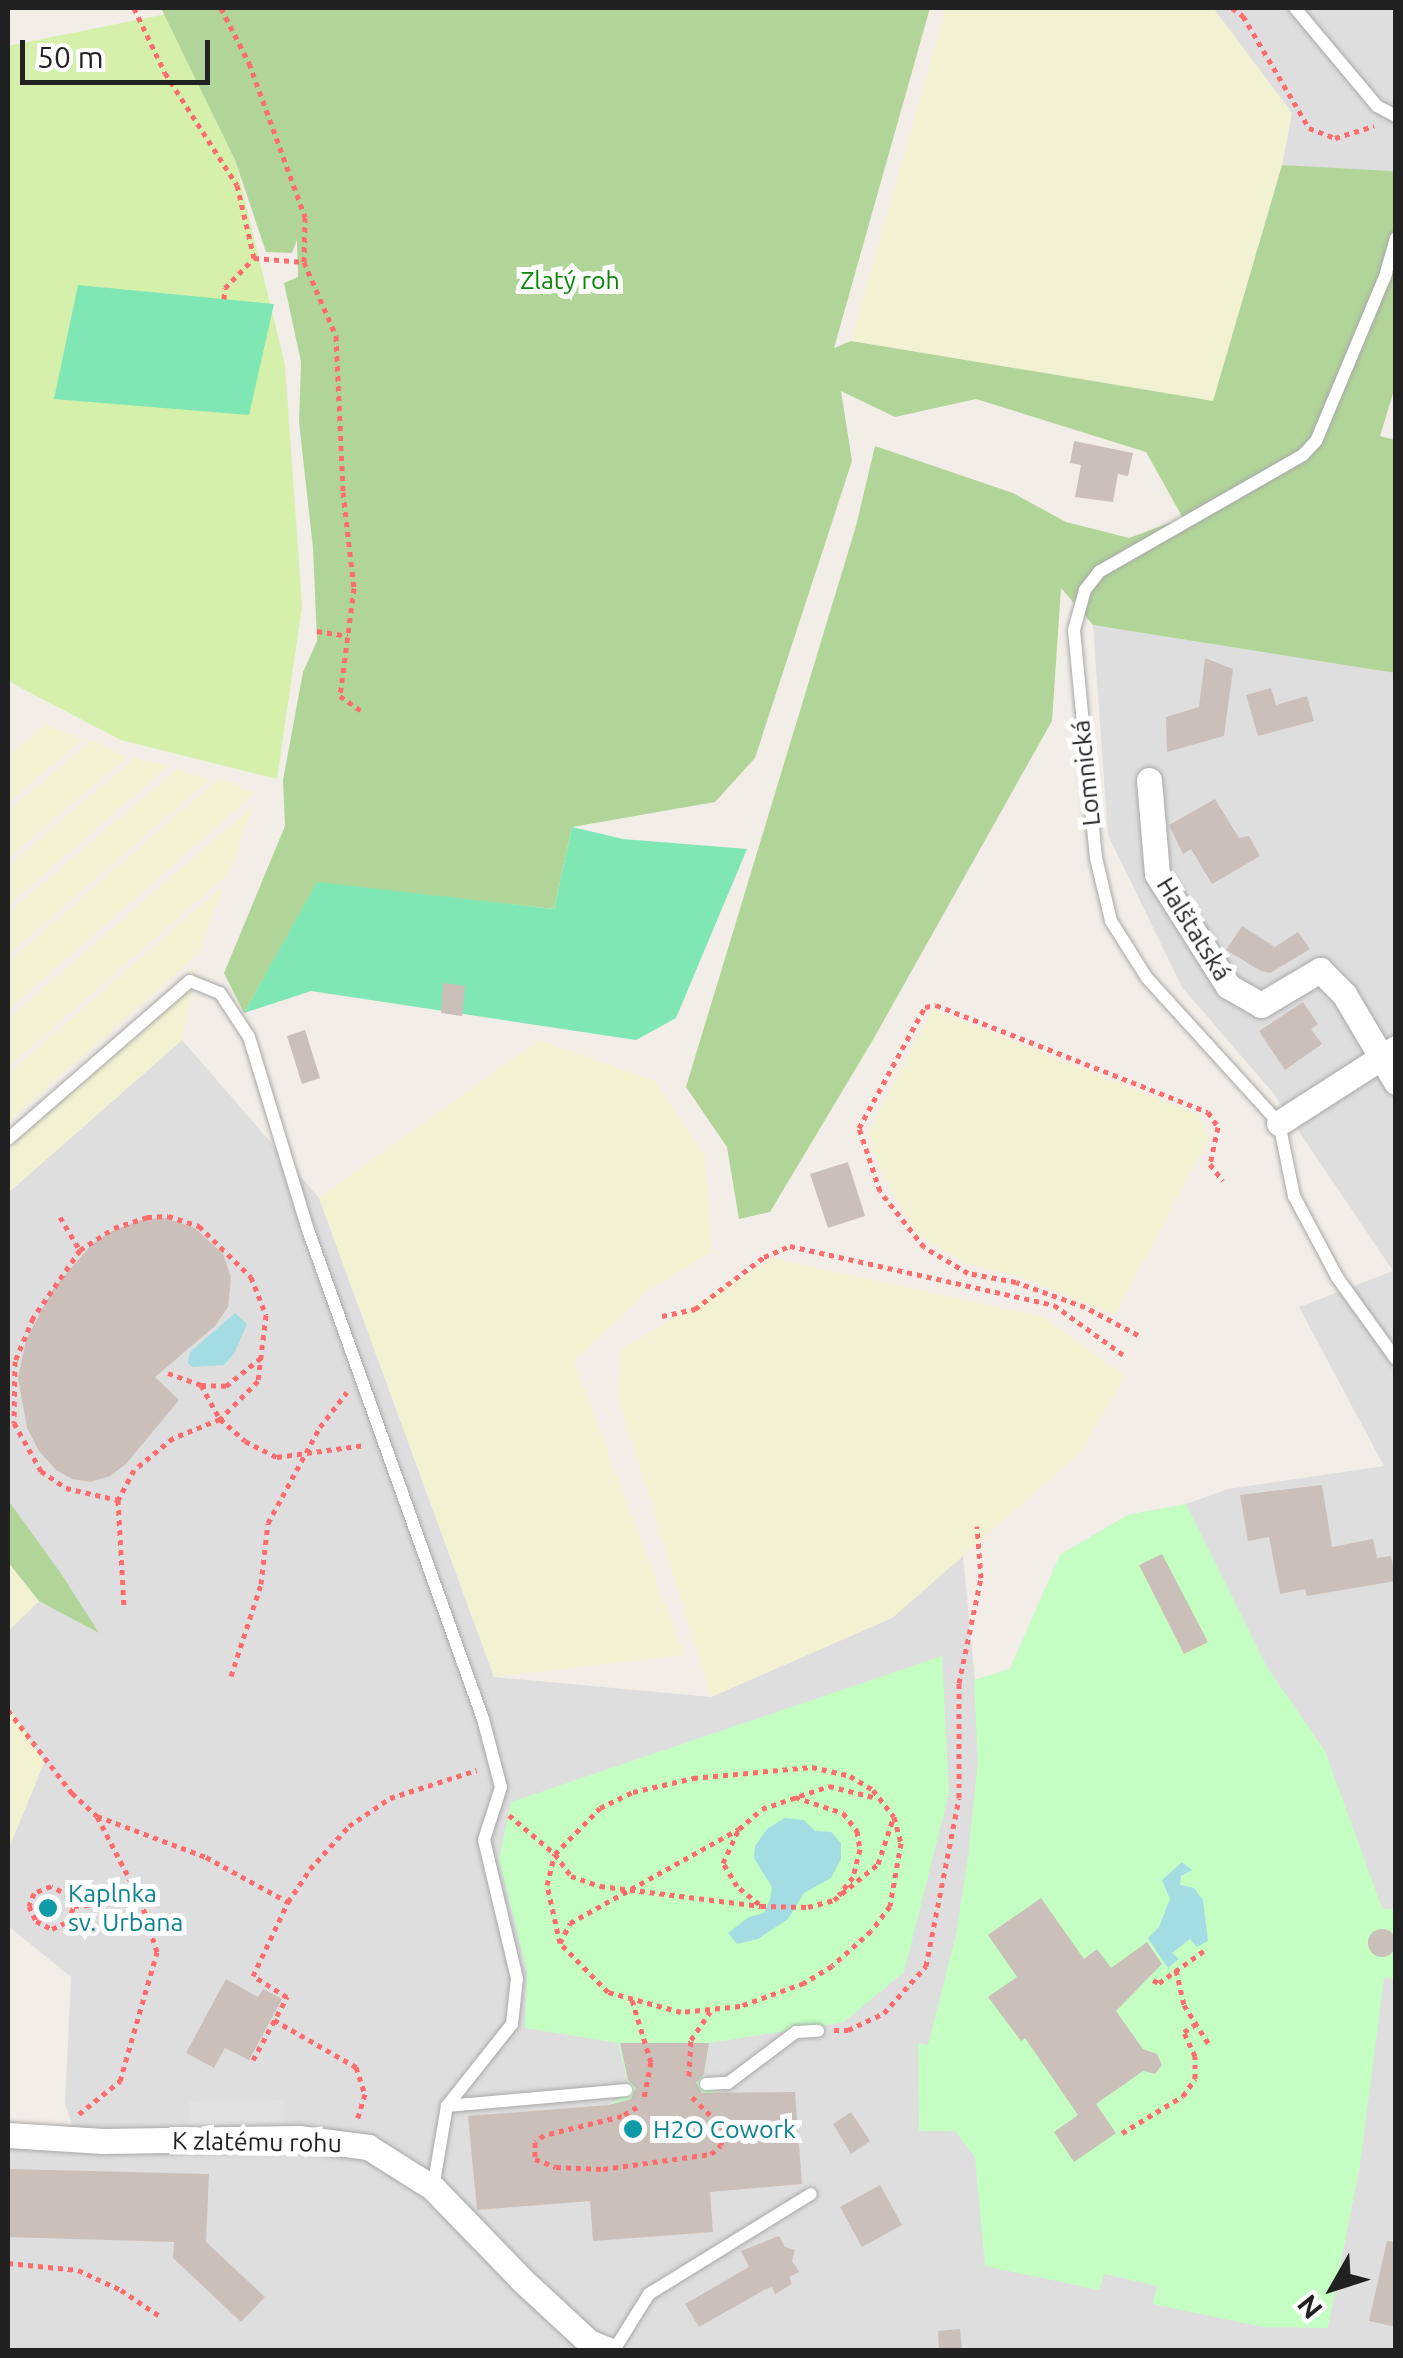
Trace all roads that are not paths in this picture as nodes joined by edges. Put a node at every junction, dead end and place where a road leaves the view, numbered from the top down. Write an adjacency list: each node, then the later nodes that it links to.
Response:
1 (1295, 8): 2 (lane)
2 (1390, 120)
3 (1396, 238): 7 (lane, Lomnická)
4 (1149, 780): 5 (street, Halštatská)
5 (1388, 1053): 6 (street); 7 (street)
6 (1396, 1082)
7 (1279, 1123): 9 (lane)
8 (8, 1139): 13 (lane)
9 (1396, 1359)
10 (818, 2031): 11 (lane)
11 (706, 2084)
12 (626, 2090): 13 (lane)
13 (447, 2106): 15 (lane)
14 (8, 2135): 15 (street, K zlatému rohu)
15 (433, 2188): 17 (street, K zlatému rohu)
16 (811, 2194): 17 (lane)
17 (598, 2348)

